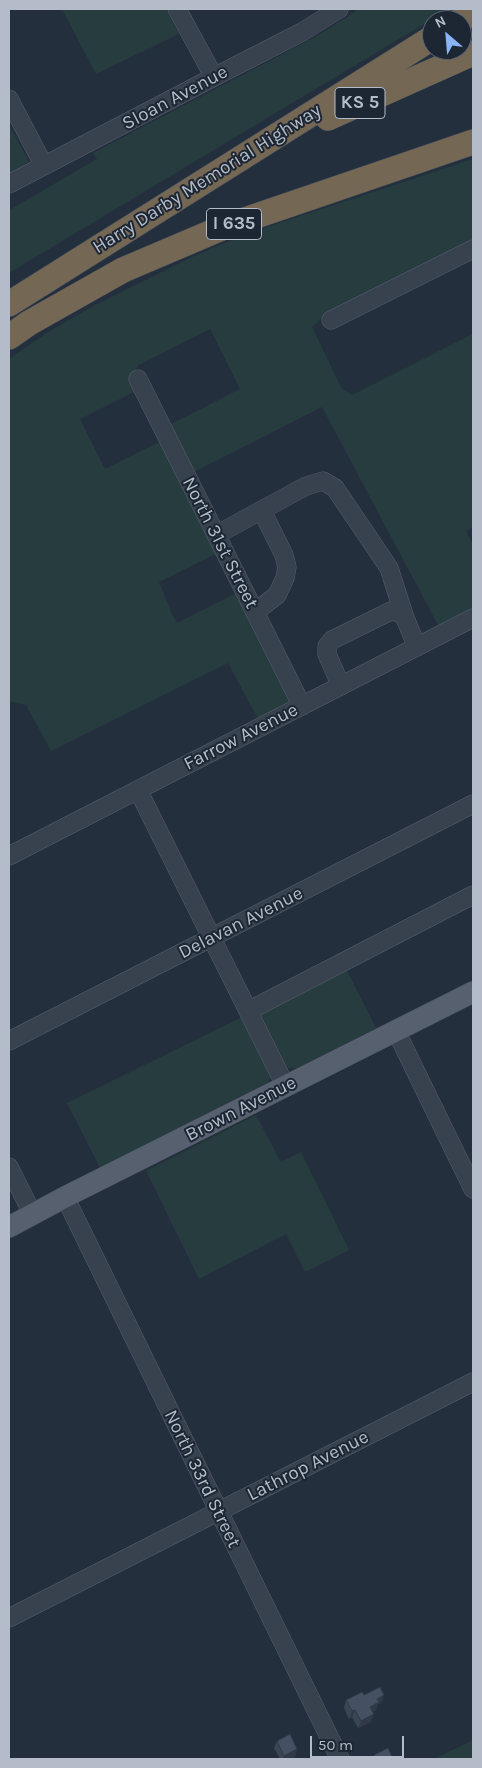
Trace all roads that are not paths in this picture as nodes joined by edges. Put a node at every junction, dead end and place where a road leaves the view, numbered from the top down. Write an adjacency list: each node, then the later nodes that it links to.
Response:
1 (177, 9): 5 (street)
2 (339, 9): 5 (street, Sloan Avenue)
3 (422, 44): 8 (highway, Harry Darby Memorial Highway / I 635)
4 (473, 53): 8 (highway, KS 5)
5 (214, 77): 9 (street, Sloan Avenue)
6 (11, 103): 9 (street)
7 (473, 142): 14 (highway, Harry Darby Memorial Highway / I 635)
8 (247, 153): 12 (highway, Harry Darby Memorial Highway / I 635)
9 (44, 166): 10 (street, Sloan Avenue)
10 (9, 184)
11 (473, 249): 13 (street)
12 (9, 304)
13 (331, 320)
14 (9, 337)
15 (138, 379): 17 (street, North 31st Street)
16 (262, 510): 17 (street); 18 (street); 19 (street)
17 (216, 535): 18 (street, North 31st Street)
18 (255, 612): 23 (street, North 31st Street)
19 (406, 618): 21 (street); 22 (street)
20 (473, 618): 21 (street, Farrow Avenue)
21 (417, 647): 22 (street, Farrow Avenue)
22 (341, 686): 23 (street, Farrow Avenue)
23 (302, 706): 24 (street, Farrow Avenue)
24 (138, 790): 26 (street, Farrow Avenue); 28 (street)
25 (473, 804): 28 (street, Delavan Avenue)
26 (9, 856)
27 (473, 895): 30 (street)
28 (212, 937): 30 (street); 32 (street, Delavan Avenue)
29 (473, 992): 31 (main road, Brown Avenue)
30 (248, 1011): 33 (street)
31 (396, 1031): 33 (main road, Brown Avenue); 35 (street)
32 (9, 1041)
33 (286, 1087): 36 (main road, Brown Avenue)
34 (9, 1168): 37 (street)
35 (473, 1189)
36 (65, 1197): 37 (main road, Brown Avenue); 40 (street, North 33rd Street)
37 (33, 1215): 38 (main road, Brown Avenue)
38 (9, 1227)
39 (473, 1382): 40 (street, Lathrop Avenue)
40 (218, 1512): 41 (street, Lathrop Avenue); 42 (street, North 33rd Street)
41 (9, 1618)
42 (340, 1759)

